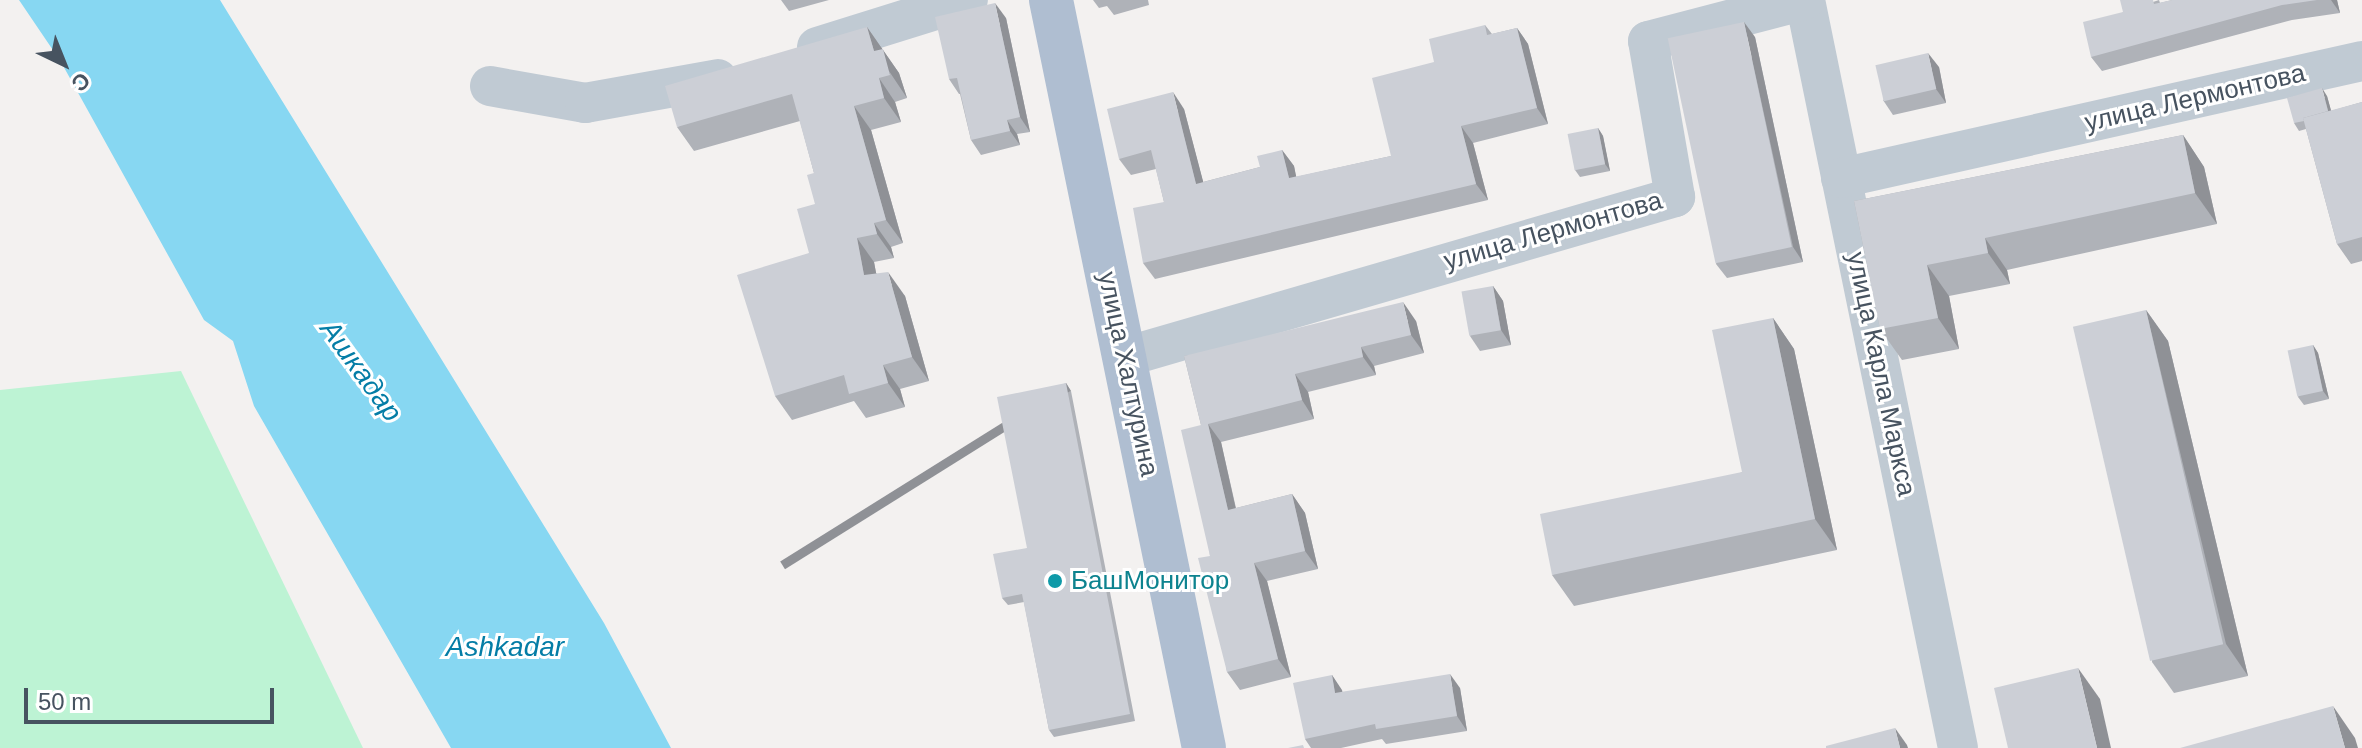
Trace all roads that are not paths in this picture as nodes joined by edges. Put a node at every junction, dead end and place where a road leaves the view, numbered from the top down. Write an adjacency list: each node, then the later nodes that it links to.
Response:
1 (968, 0): 5 (street)
2 (1051, 0): 7 (main road, улица Халтурина)
3 (1805, 0): 6 (street, улица Карла Маркса); 7 (street, улица Лермонтова)
4 (2362, 61): 6 (street, улица Лермонтова)
5 (490, 86)
6 (1841, 178): 9 (street, улица Карла Маркса)
7 (1125, 357): 8 (main road, улица Халтурина)
8 (1204, 748)
9 (1958, 748)

